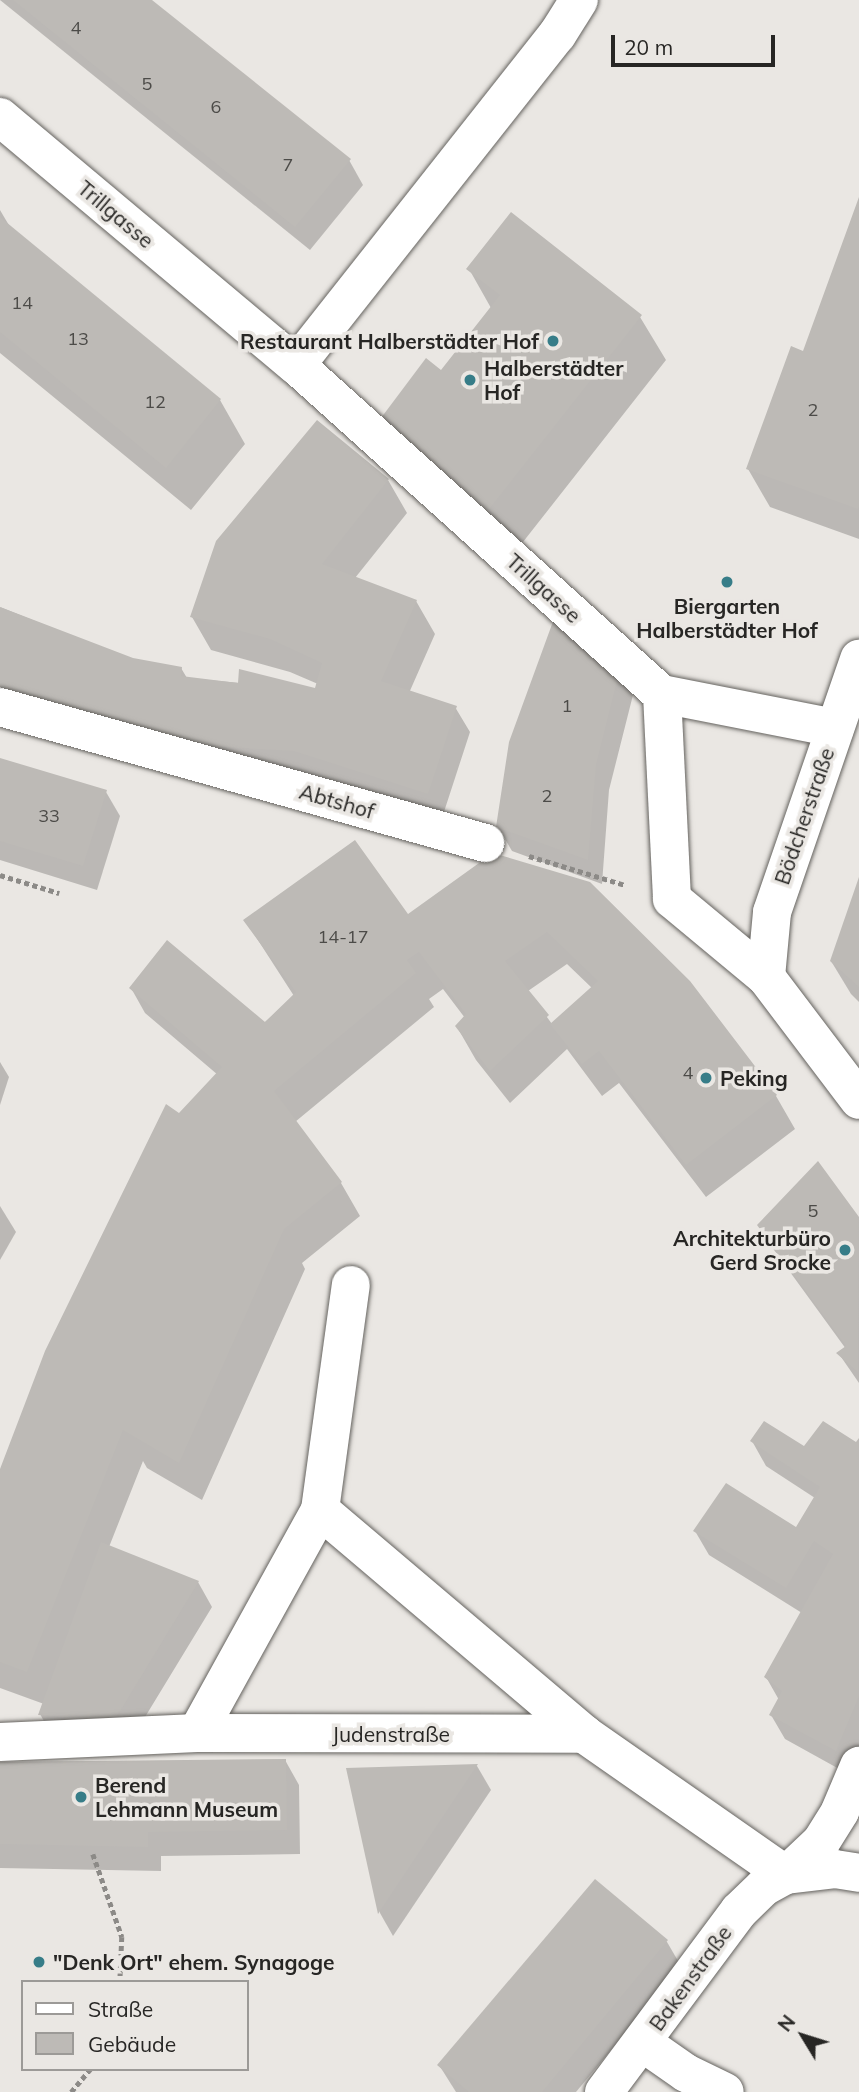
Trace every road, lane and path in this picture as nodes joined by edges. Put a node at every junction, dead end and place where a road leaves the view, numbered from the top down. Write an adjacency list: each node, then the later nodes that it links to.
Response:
1 (579, 0): 3 (street)
2 (0, 117): 3 (street, Trillgasse)
3 (296, 365): 5 (street, Trillgasse)
4 (859, 659): 7 (street, Bödcherstraße)
5 (662, 694): 7 (street); 11 (street)
6 (0, 707): 8 (street, Abtshof)
7 (835, 728): 12 (street, Bödcherstraße)
8 (485, 843): 11 (path)
9 (0, 875): 10 (path)
10 (59, 893)
11 (672, 899): 12 (street)
12 (766, 977): 13 (street)
13 (859, 1100)
14 (351, 1285): 15 (street)
15 (320, 1510): 16 (street); 17 (street)
16 (197, 1733): 17 (street, Judenstraße); 18 (street, Judenstraße)
17 (584, 1734): 22 (street)
18 (0, 1742)
19 (859, 1766): 22 (street, Bakenstraße)
20 (93, 1854): 23 (path)
21 (859, 1873): 22 (street, Bakenstraße)
22 (786, 1875): 24 (street, Bakenstraße)
23 (120, 1980)
24 (643, 2043): 27 (street, Bakenstraße); 28 (street)
25 (88, 2071): 26 (path)
26 (71, 2092)
27 (604, 2092)
28 (725, 2092)

